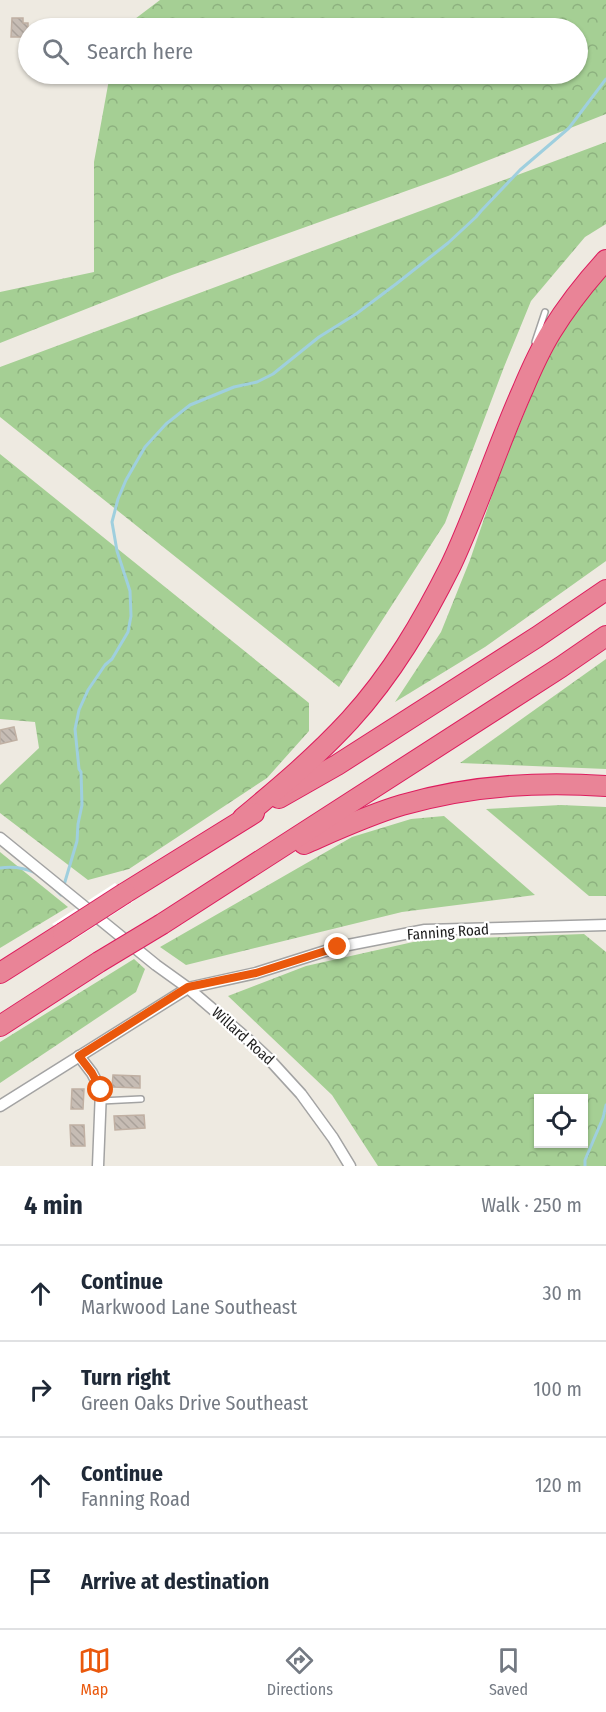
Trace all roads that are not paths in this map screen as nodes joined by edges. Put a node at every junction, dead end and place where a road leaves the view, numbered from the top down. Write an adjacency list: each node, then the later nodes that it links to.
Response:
1 (606, 260): 3 (highway)
2 (545, 312): 3 (lane)
3 (515, 406): 7 (highway)
4 (606, 590): 7 (highway)
5 (606, 636): 9 (highway)
6 (606, 786): 9 (highway)
7 (243, 819): 11 (highway, bridge)
8 (0, 838): 12 (street, Willard Road)
9 (216, 889): 13 (highway, bridge)
10 (606, 925): 12 (street, Fanning Road)
11 (0, 973)
12 (188, 987): 14 (street); 19 (street, Willard Road)
13 (0, 1026)
14 (79, 1056): 16 (street); 17 (street)
15 (141, 1099): 16 (lane)
16 (101, 1101): 18 (street)
17 (0, 1106)
18 (98, 1166)
19 (350, 1166)

